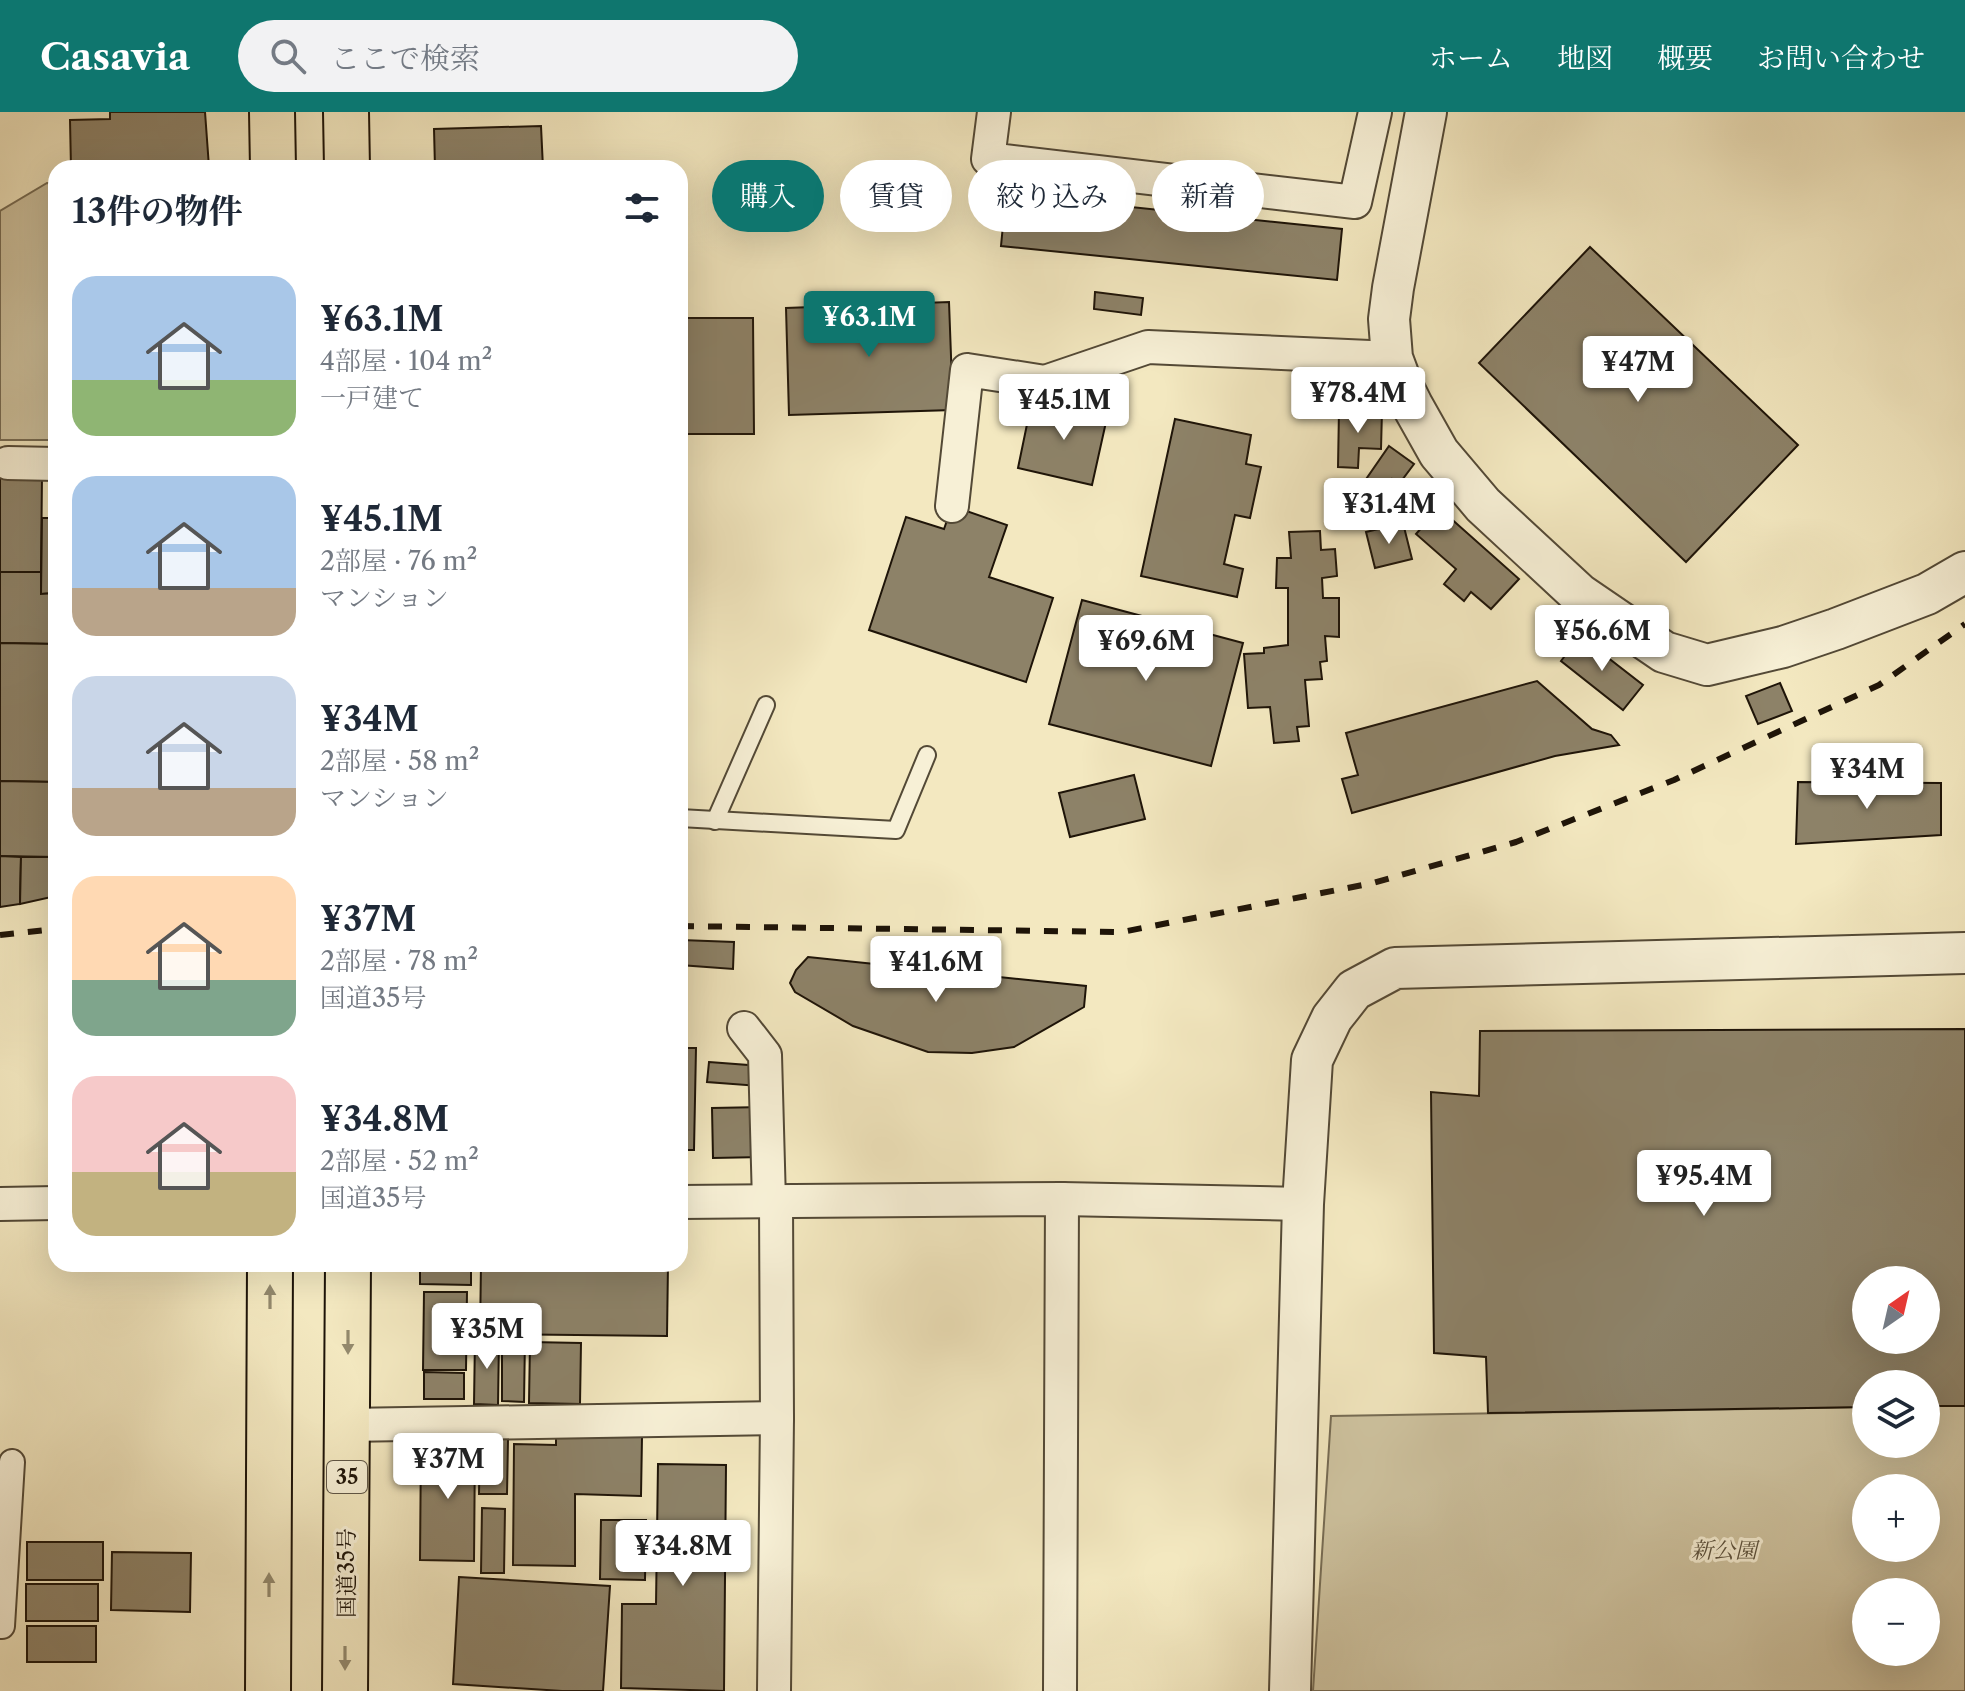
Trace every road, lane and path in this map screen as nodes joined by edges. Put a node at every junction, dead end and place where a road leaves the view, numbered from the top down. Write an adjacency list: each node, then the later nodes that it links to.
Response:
1 (272, 112): 6 (highway)
2 (346, 112): 7 (highway)
3 (994, 112): 4 (street)
4 (1375, 112)
5 (1426, 112): 8 (street)
6 (273, 160)
7 (347, 160)
8 (1392, 358): 11 (street); 12 (street)
9 (4, 463): 10 (street)
10 (48, 464)
11 (952, 506)
12 (1965, 572)
13 (766, 705): 16 (lane)
14 (927, 755): 16 (lane)
15 (688, 819): 16 (lane)
16 (715, 821)
17 (1965, 953): 24 (street)
18 (744, 1028): 21 (street)
19 (1062, 1199): 21 (street); 24 (street); 34 (street)
20 (688, 1202): 21 (street)
21 (773, 1202): 27 (street)
22 (48, 1203): 23 (street)
23 (0, 1204)
24 (1303, 1204): 35 (street)
25 (270, 1272): 31 (highway, one-way to 25)
26 (348, 1272): 28 (highway, 国道35号 / 35, one-way to 28)
27 (777, 1418): 28 (street); 33 (street)
28 (347, 1425): 32 (highway, 国道35号 / 35, one-way to 32)
29 (12, 1462): 30 (street)
30 (0, 1626)
31 (268, 1691)
32 (345, 1691)
33 (774, 1691)
34 (1060, 1691)
35 (1290, 1691)

